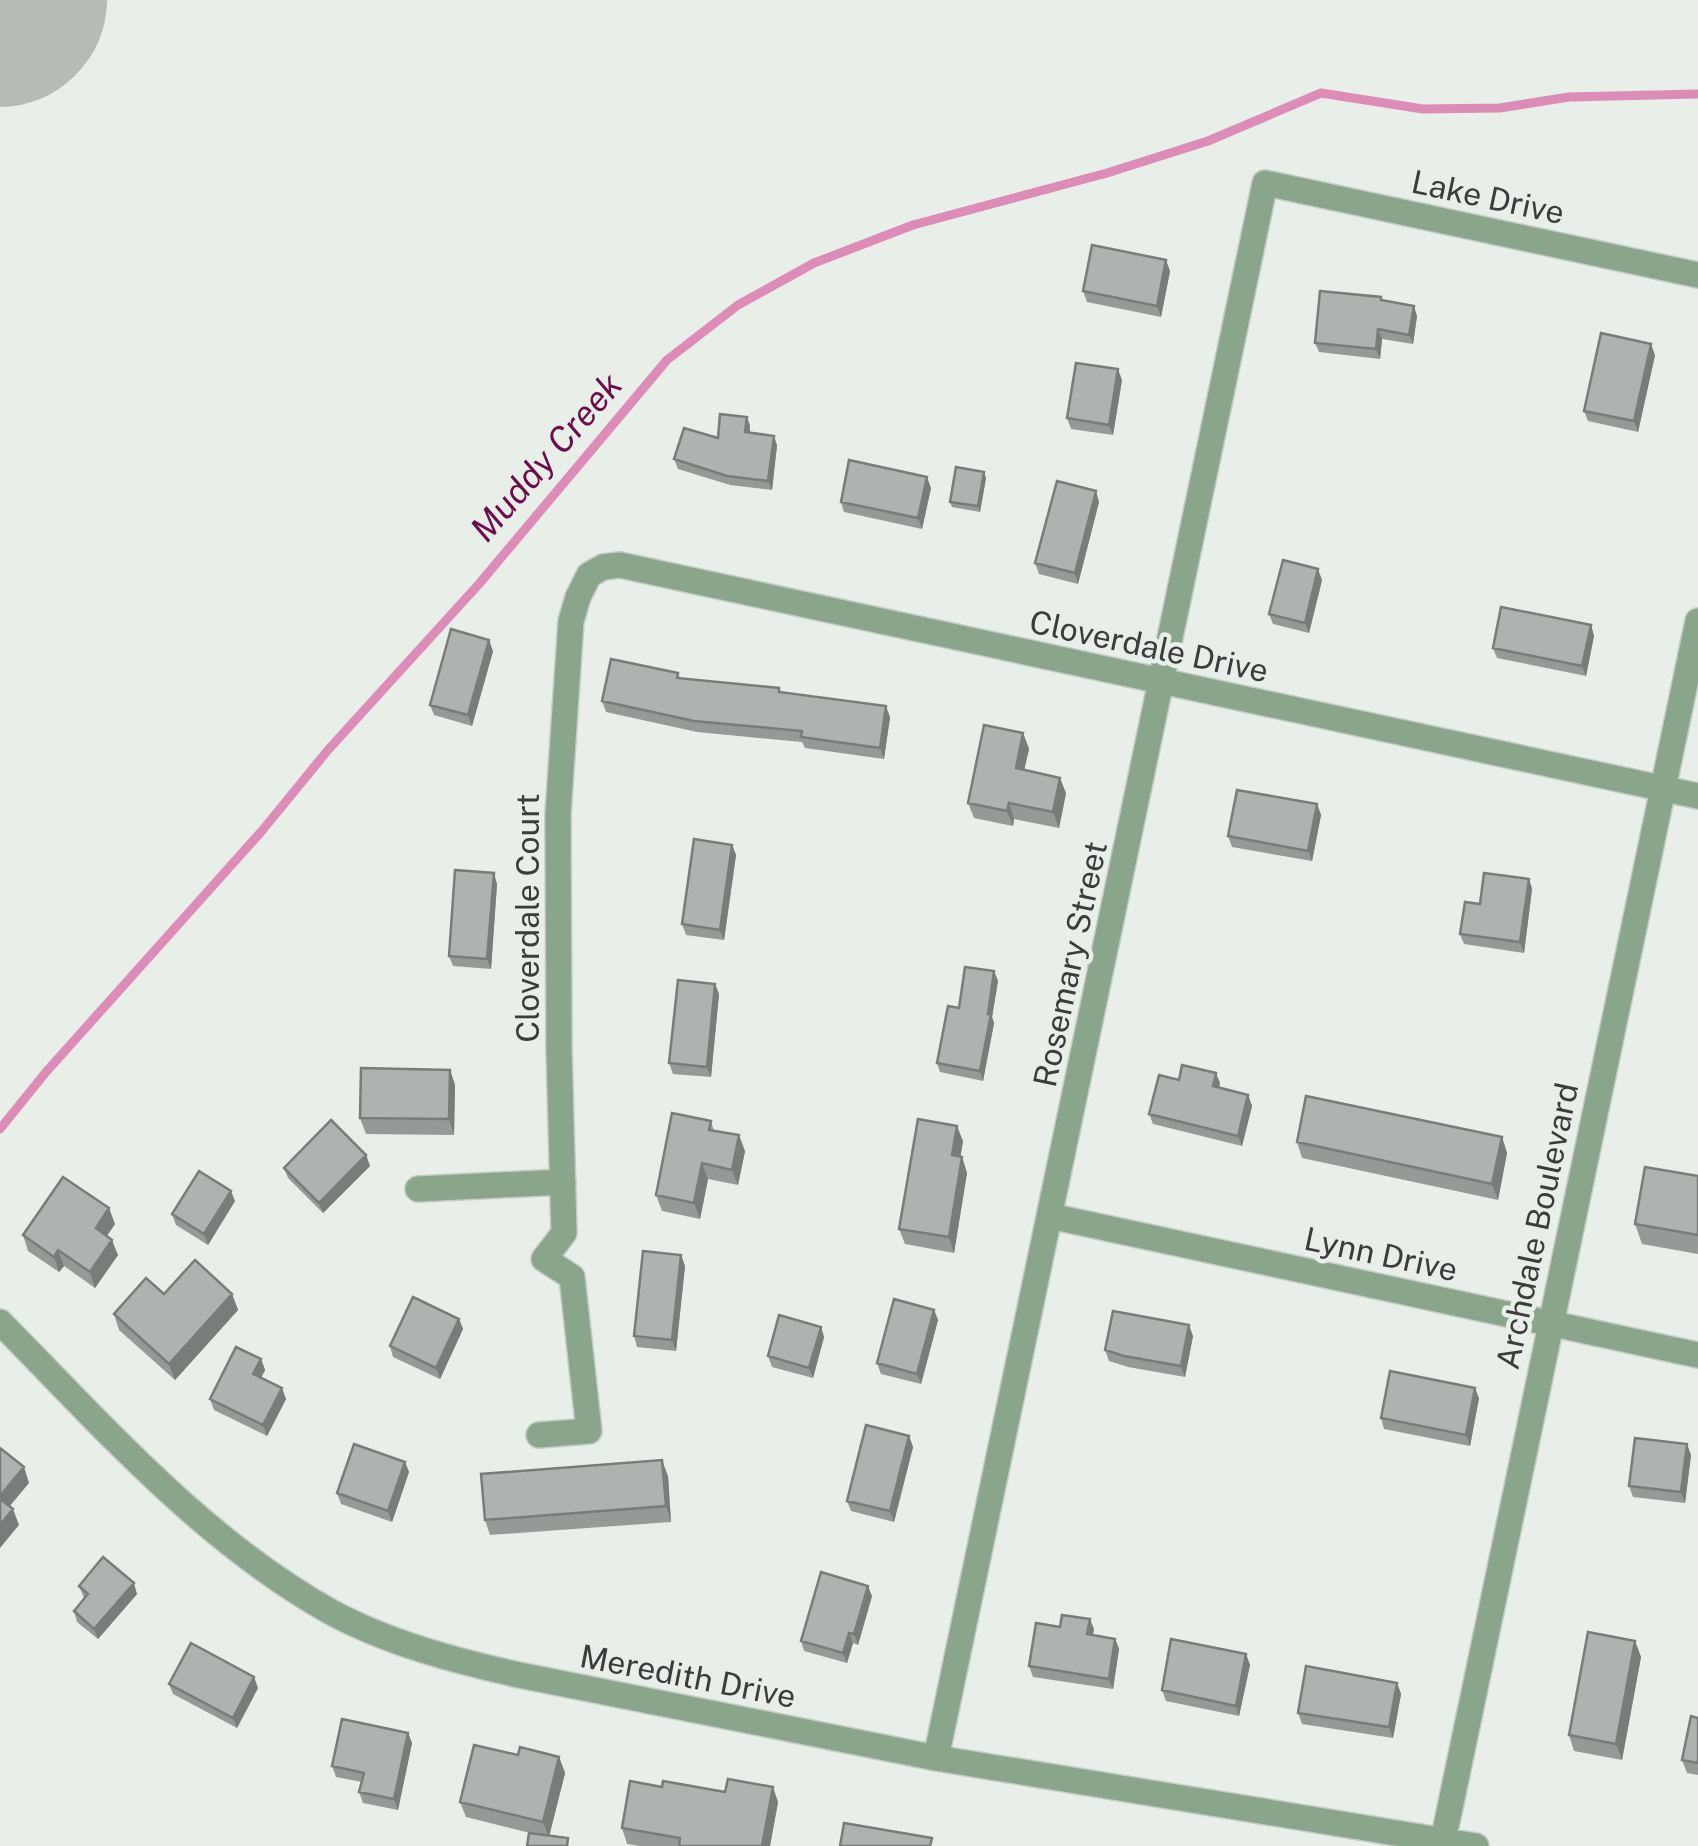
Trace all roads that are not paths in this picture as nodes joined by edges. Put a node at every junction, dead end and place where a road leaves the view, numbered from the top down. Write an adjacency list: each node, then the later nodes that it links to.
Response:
1 (1265, 183): 2 (street, Lake Drive); 6 (street, Rosemary Street)
2 (1698, 275)
3 (589, 575): 6 (street, Cloverdale Drive); 9 (street, Cloverdale Court)
4 (1698, 621): 5 (street, Archdale Boulevard)
5 (1695, 648): 7 (street, Archdale Boulevard)
6 (1162, 683): 7 (street, Cloverdale Drive); 11 (street, Rosemary Street)
7 (1662, 788): 8 (street, Cloverdale Drive); 13 (street, Archdale Boulevard)
8 (1698, 796)
9 (563, 1182): 10 (street); 15 (street, Cloverdale Court)
10 (418, 1189)
11 (1050, 1216): 13 (street, Lynn Drive); 16 (street, Rosemary Street)
12 (0, 1322): 16 (street, Meredith Drive)
13 (1550, 1323): 14 (street, Lynn Drive); 17 (street, Archdale Boulevard)
14 (1698, 1355)
15 (539, 1436)
16 (936, 1758): 17 (street, Meredith Drive)
17 (1443, 1844): 18 (street, Meredith Drive)
18 (1476, 1846)

